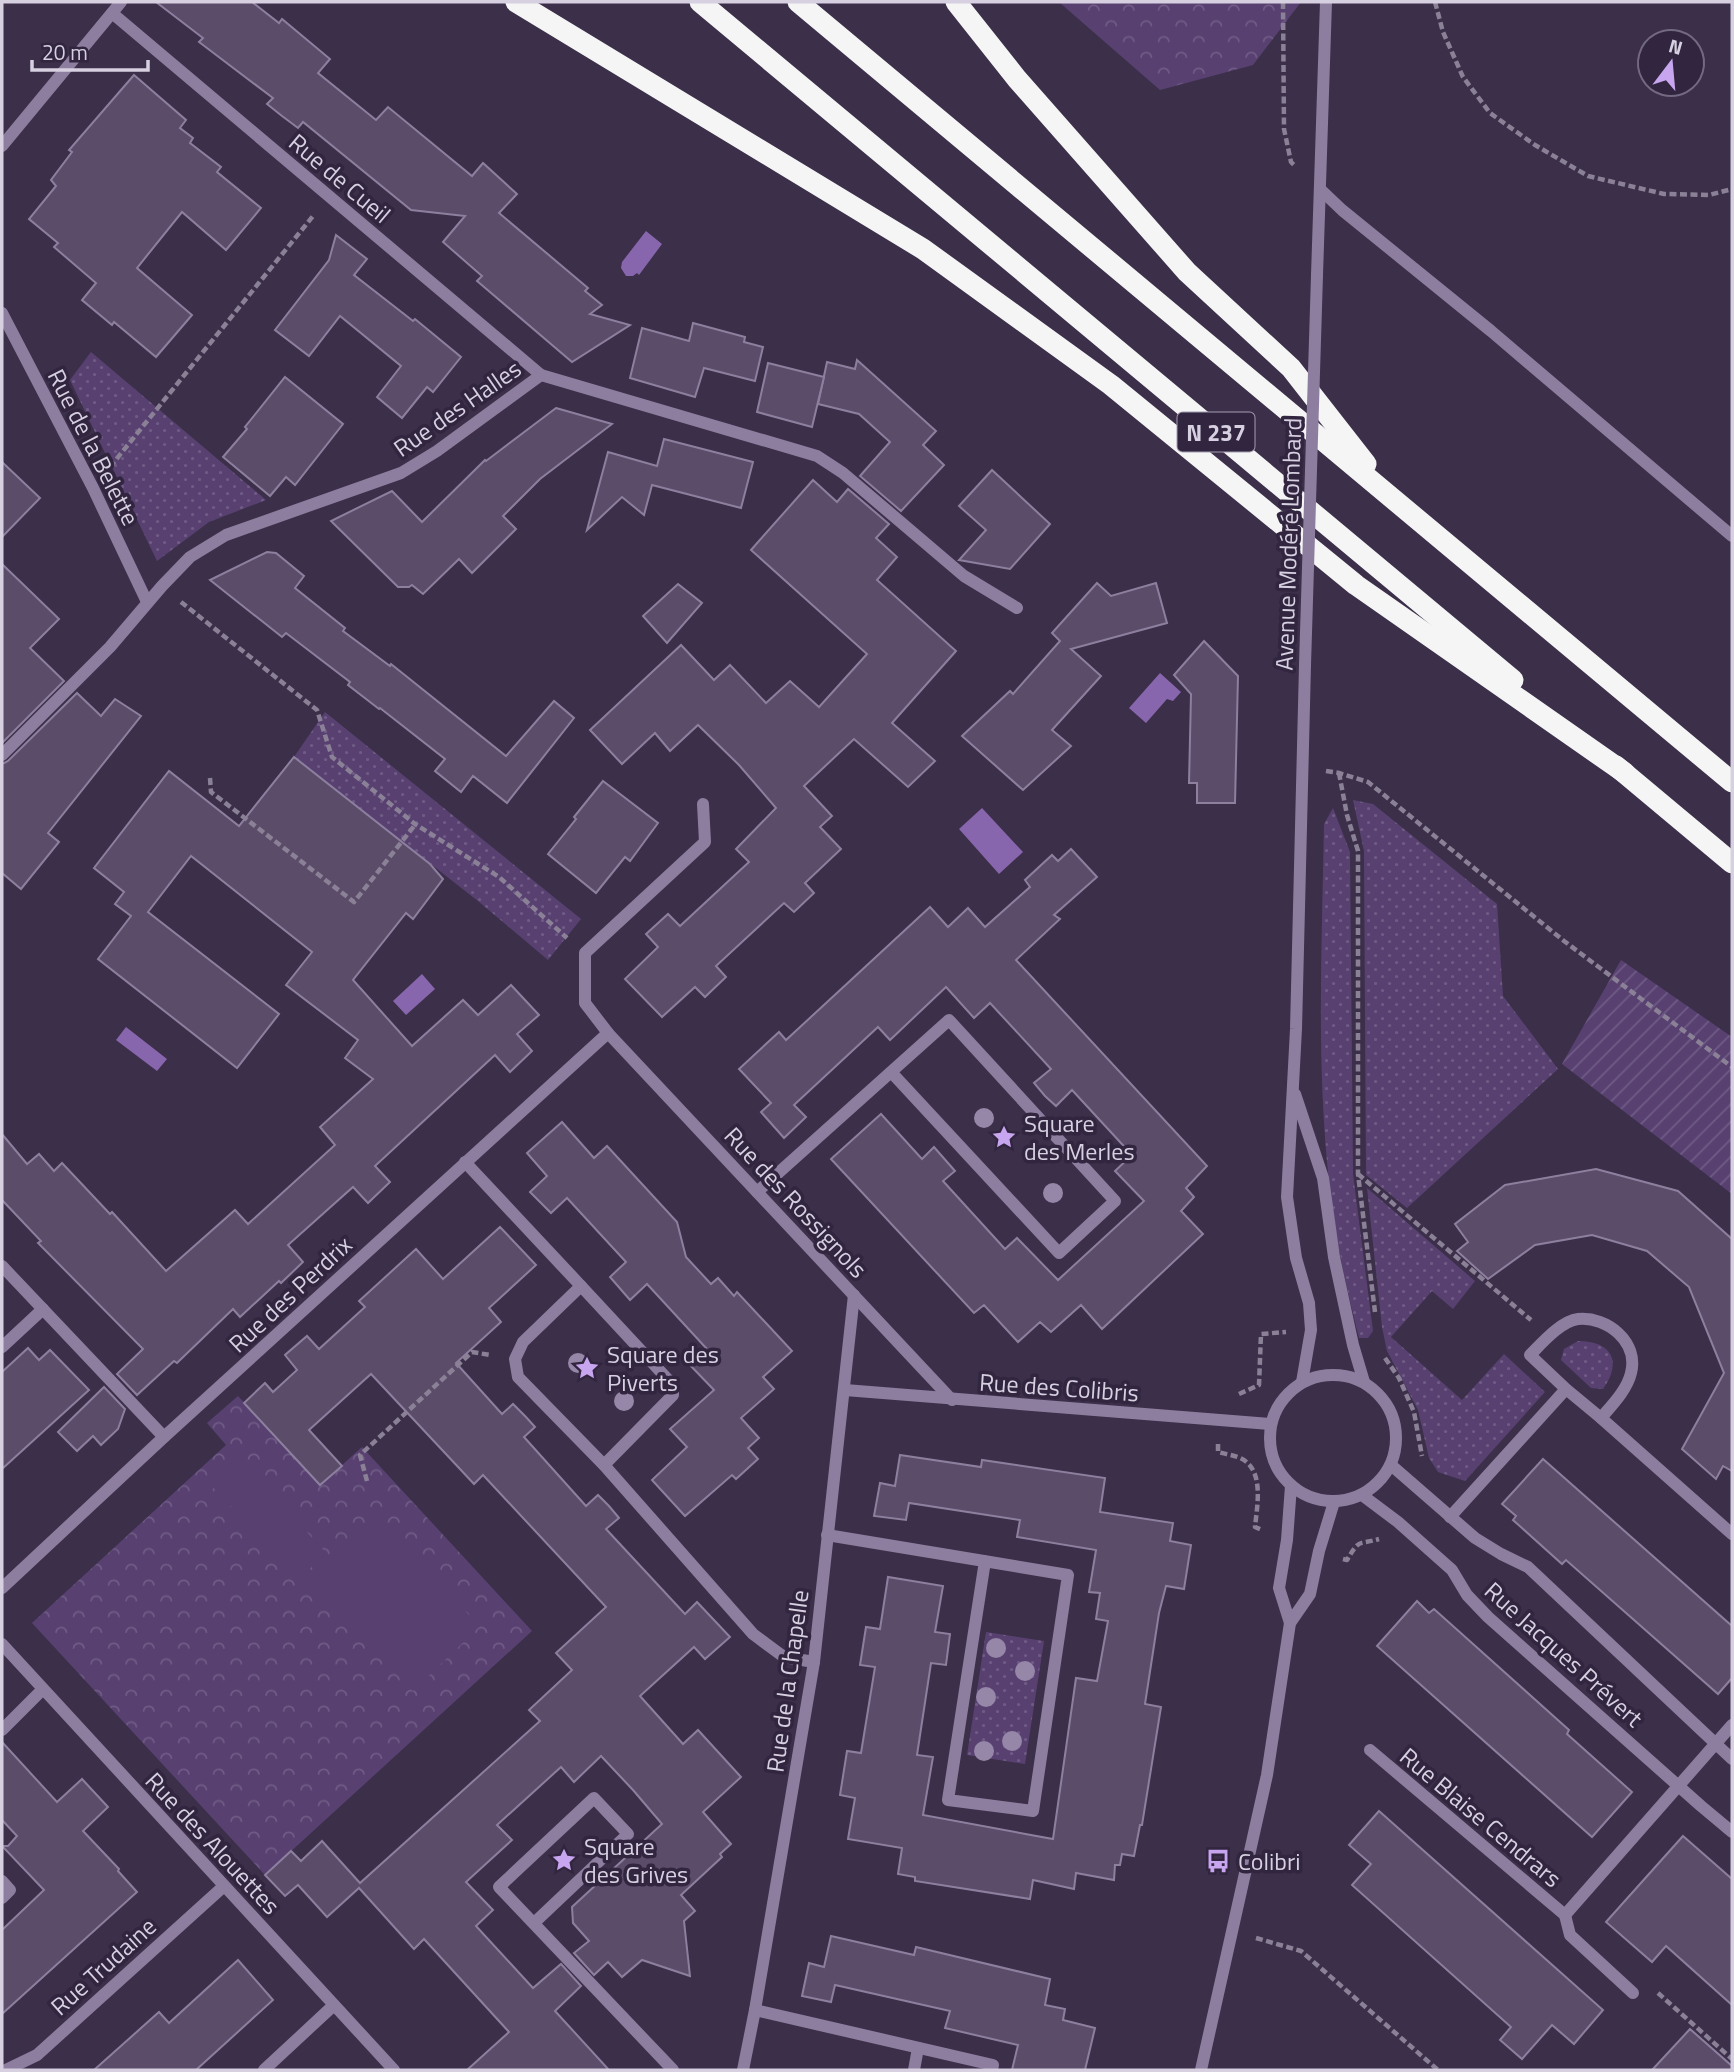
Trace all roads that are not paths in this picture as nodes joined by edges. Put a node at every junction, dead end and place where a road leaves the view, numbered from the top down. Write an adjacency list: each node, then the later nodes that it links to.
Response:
1 (121, 2): 7 (street)
2 (516, 2): 17 (highway)
3 (701, 2): 17 (highway, N 237)
4 (798, 2): 12 (highway, N 237)
5 (956, 2): 12 (highway)
6 (1326, 2): 9 (street, Avenue Modéré Lombard)
7 (112, 13): 8 (street); 11 (street, Rue de Cueil)
8 (2, 146)
9 (1321, 190): 13 (street); 23 (street, Avenue Modéré Lombard, bridge)
10 (2, 313): 14 (street, Rue de la Belette)
11 (541, 376): 14 (street, Rue des Halles); 15 (street, Rue des Halles)
12 (1391, 496): 18 (highway, N 237)
13 (1732, 537)
14 (147, 602): 16 (street, Rue des Halles)
15 (1017, 608)
16 (2, 755)
17 (1625, 774): 20 (highway, N 237)
18 (1732, 782)
19 (703, 804): 21 (street, Rue des Rossignols)
20 (1732, 863)
21 (608, 1033): 24 (street, Rue des Perdrix); 25 (street, Rue des Rossignols)
22 (892, 1073): 22 (street); 25 (street)
23 (1293, 1087): 31 (street, Avenue Modéré Lombard); 32 (street, Avenue Modéré Lombard)
24 (465, 1162): 27 (street); 38 (street, Rue des Perdrix)
25 (757, 1192): 28 (street, Rue des Rossignols)
26 (2, 1266): 29 (street)
27 (582, 1286): 39 (street); 39 (street)
28 (854, 1295): 34 (street, Rue de la Chapelle); 35 (street, Rue des Rossignols)
29 (43, 1309): 30 (street); 38 (street)
30 (2, 1347)
31 (1302, 1382): 32 (street); 37 (street)
32 (1364, 1382): 40 (street)
33 (1566, 1389): 36 (street); 36 (street); 44 (street)
34 (845, 1390): 35 (street, Rue des Colibris); 46 (street, Rue de la Chapelle)
35 (952, 1400): 37 (street, Rue des Colibris)
36 (1601, 1418): 45 (street)
37 (1270, 1424): 41 (street)
38 (164, 1437): 48 (street, Rue des Perdrix)
39 (604, 1465): 51 (street)
40 (1391, 1465): 42 (street); 44 (street, Rue Jacques Prévert)
41 (1291, 1486): 43 (street); 49 (street)
42 (1362, 1495): 43 (street); 58 (street, Rue Jacques Prévert)
43 (1334, 1502): 49 (street)
44 (1450, 1517): 55 (street, Rue Jacques Prévert)
45 (1732, 1534)
46 (827, 1535): 47 (street); 51 (street, Rue de la Chapelle)
47 (985, 1561): 47 (street)
48 (2, 1588)
49 (1290, 1623): 76 (street)
50 (2, 1644): 52 (street, Rue des Alouettes)
51 (814, 1662): 67 (street, Rue de la Chapelle)
52 (43, 1689): 54 (street); 61 (street, Rue des Alouettes)
53 (1732, 1725): 55 (street)
54 (2, 1730)
55 (1716, 1743): 57 (street, Rue Jacques Prévert); 58 (street)
56 (1370, 1750): 63 (street, Rue Blaise Cendrars)
57 (1732, 1759)
58 (1679, 1786): 59 (street, Rue Jacques Prévert); 63 (street, Rue Blaise Cendrars)
59 (1732, 1832)
60 (2, 1881): 62 (street)
61 (224, 1886): 66 (street, Rue des Alouettes); 69 (street, Rue Trudaine)
62 (2, 1898)
63 (1565, 1915): 65 (street, Rue Blaise Cendrars)
64 (534, 1923): 64 (street); 72 (street)
65 (1633, 1993)
66 (334, 2005): 70 (street); 71 (street, Rue des Alouettes)
67 (755, 2010): 68 (street); 73 (street, Rue de la Chapelle)
68 (918, 2048): 74 (street); 75 (street)
69 (6, 2070)
70 (264, 2070)
71 (394, 2070)
72 (673, 2070)
73 (743, 2070)
74 (914, 2070)
75 (992, 2070)
76 (1200, 2070)

